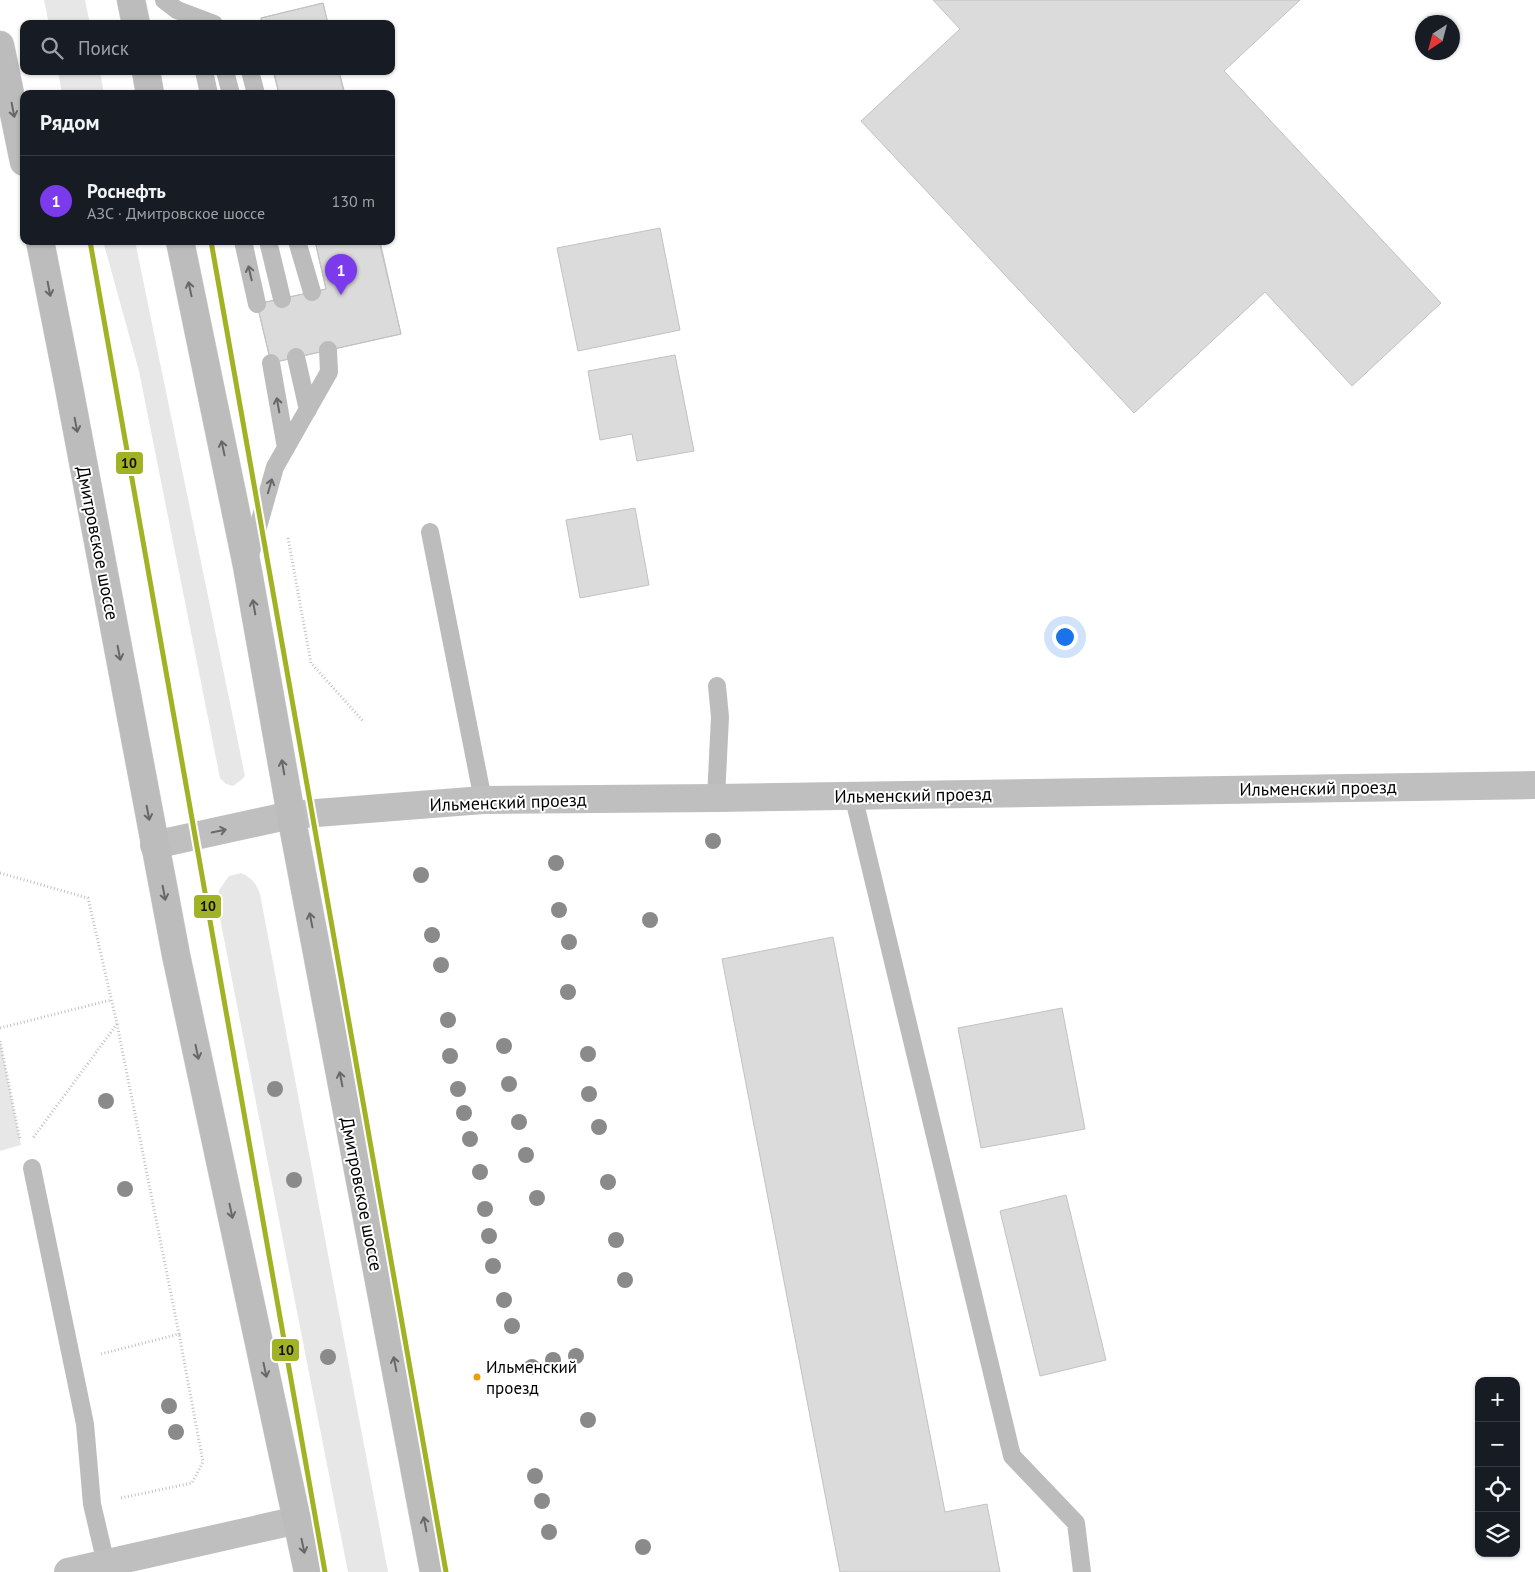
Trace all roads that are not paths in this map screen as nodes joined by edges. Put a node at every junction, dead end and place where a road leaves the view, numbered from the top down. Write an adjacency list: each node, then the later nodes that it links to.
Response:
1 (131, 0): 4 (main road)
2 (164, 0): 3 (lane)
3 (192, 19)
4 (135, 20)
5 (0, 45): 14 (main road, one-way to 14)
6 (147, 75): 10 (main road)
7 (205, 75): 11 (lane)
8 (226, 75): 12 (lane)
9 (251, 75): 13 (lane)
10 (149, 90)
11 (208, 90)
12 (230, 90)
13 (255, 90)
14 (20, 142)
15 (41, 245): 36 (main road, Дмитровское шоссе, one-way to 36)
16 (181, 245): 29 (main road, Дмитровское шоссе, one-way to 16)
17 (244, 245): 22 (lane, one-way to 17)
18 (269, 245): 21 (lane)
19 (298, 245): 20 (lane)
20 (312, 292)
21 (282, 299)
22 (257, 304)
23 (328, 350): 26 (lane)
24 (296, 357): 26 (lane)
25 (271, 363): 27 (lane, one-way to 25)
26 (308, 410): 27 (lane)
27 (286, 448): 29 (lane, one-way to 27)
28 (430, 532): 34 (lane)
29 (247, 566): 35 (main road, Дмитровское шоссе, one-way to 29)
30 (717, 686): 33 (lane)
31 (1535, 784): 32 (street, Ильменский проезд)
32 (853, 795): 33 (street, Ильменский проезд); 43 (lane)
33 (716, 798): 34 (street, Ильменский проезд)
34 (483, 800): 35 (street, Ильменский проезд)
35 (291, 815): 36 (street, one-way to 35); 42 (main road, Дмитровское шоссе, one-way to 35)
36 (154, 845): 38 (main road, Дмитровское шоссе, one-way to 38)
37 (32, 1168): 39 (lane)
38 (298, 1520): 39 (street); 41 (main road, Дмитровское шоссе, one-way to 41)
39 (106, 1564): 40 (street)
40 (68, 1572)
41 (308, 1572)
42 (434, 1572)
43 (1082, 1572)

